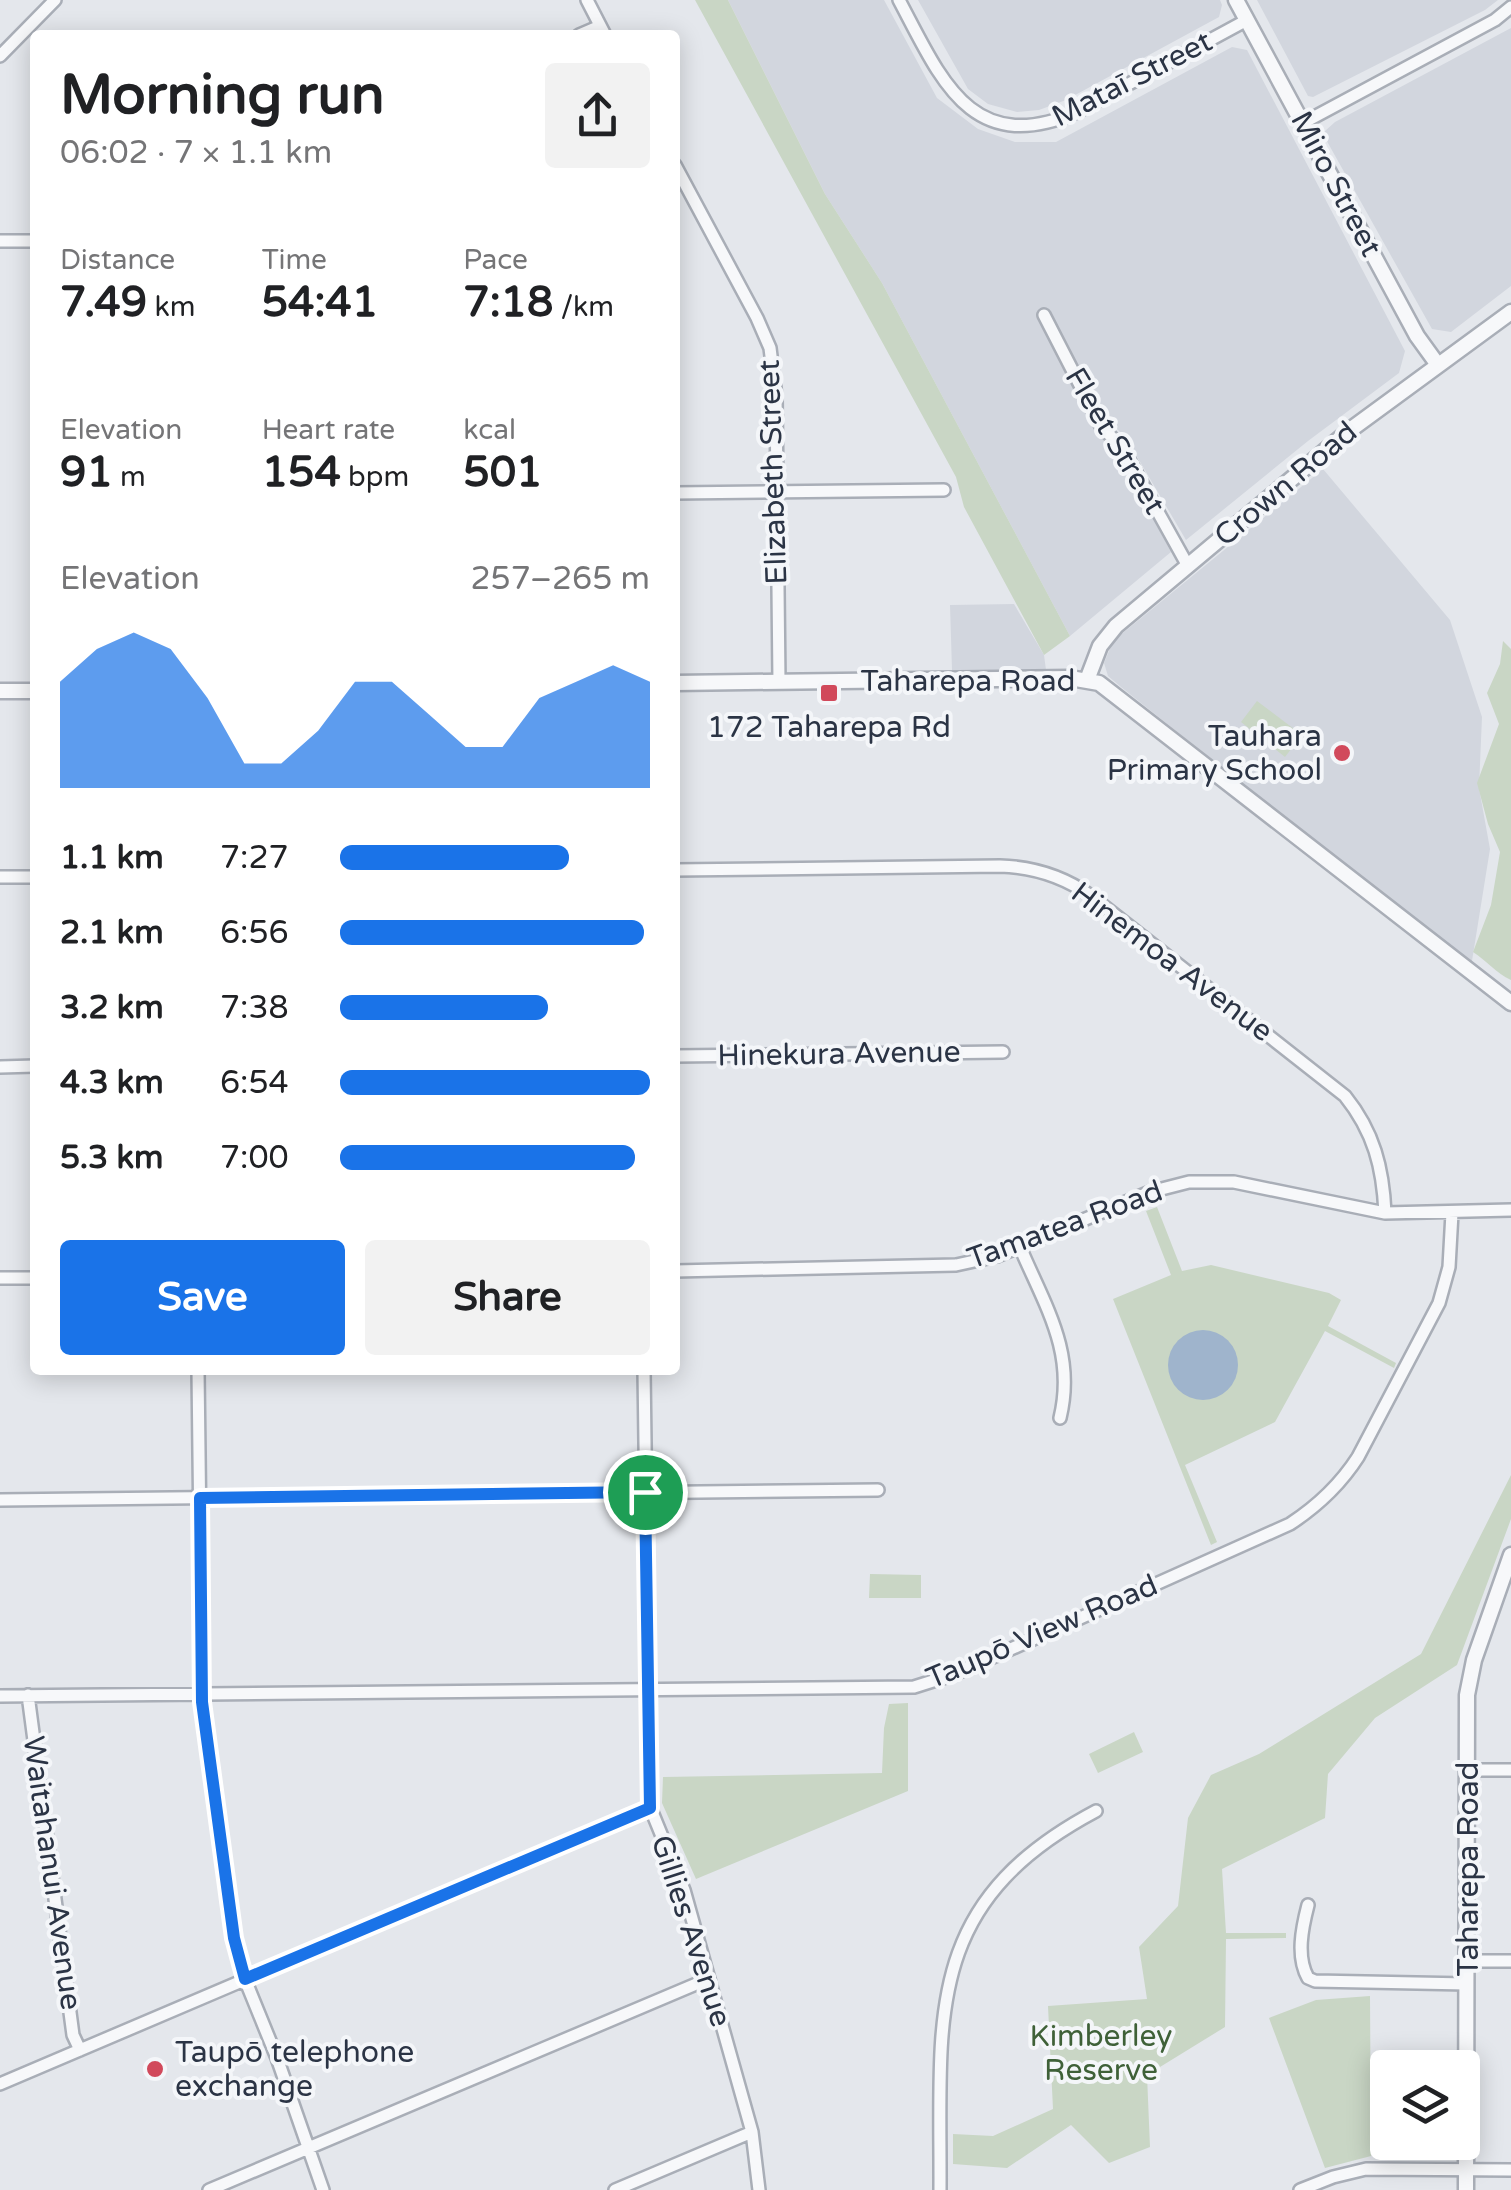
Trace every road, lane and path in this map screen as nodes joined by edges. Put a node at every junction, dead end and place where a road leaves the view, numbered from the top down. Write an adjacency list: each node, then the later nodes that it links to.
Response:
1 (55, 0): 8 (street)
2 (587, 0): 7 (street)
3 (899, 0): 6 (street, Mataī Street)
4 (1236, 0): 6 (street, Miro Street)
5 (1511, 7): 9 (street)
6 (1247, 20): 9 (street, Miro Street)
7 (603, 30)
8 (0, 56)
9 (1303, 123): 15 (street, Miro Street)
10 (680, 174): 17 (street, Elizabeth Street)
11 (30, 241): 12 (street)
12 (0, 242)
13 (1511, 312): 15 (street, Crown Road)
14 (1044, 315): 19 (street, Fleet Street)
15 (1438, 365): 19 (street, Crown Road)
16 (944, 490): 17 (street)
17 (776, 492): 18 (street); 21 (street, Elizabeth Street)
18 (680, 493)
19 (1188, 566): 20 (street, Crown Road)
20 (1088, 680): 21 (street, Taharepa Road); 28 (street, Taharepa Road)
21 (778, 682): 22 (street, Taharepa Road)
22 (680, 683)
23 (30, 691): 24 (street)
24 (0, 692)
25 (680, 870): 35 (street, Hinemoa Avenue)
26 (30, 876): 27 (street)
27 (0, 877)
28 (1511, 1004)
29 (1003, 1052): 30 (street, Hinekura Avenue)
30 (680, 1056)
31 (30, 1066): 32 (street)
32 (0, 1067)
33 (1511, 1210): 34 (street, Tamatea Road)
34 (1452, 1212): 35 (street, Tamatea Road); 49 (street, Taupō View Road)
35 (1385, 1213): 36 (street, Tamatea Road)
36 (1020, 1246): 37 (street, Tamatea Road); 42 (street)
37 (680, 1271)
38 (0, 1278): 39 (street)
39 (30, 1278)
40 (198, 1375): 45 (street)
41 (644, 1375): 44 (street, Gillies Avenue)
42 (1060, 1418)
43 (878, 1490): 44 (street)
44 (645, 1492): 45 (street); 49 (street, Gillies Avenue)
45 (200, 1498): 46 (street); 50 (street)
46 (0, 1500)
47 (1511, 1555): 48 (street, Taharepa Road)
48 (1508, 1574): 53 (street, Taharepa Road)
49 (647, 1690): 50 (street, Taupō View Road); 55 (street, Gillies Avenue)
50 (201, 1694): 51 (street, Taupō View Road); 61 (street)
51 (28, 1695): 52 (street, Taupō View Road); 63 (street, Waitahanui Avenue)
52 (0, 1696)
53 (1468, 1770): 54 (street); 59 (street, Taharepa Road)
54 (1511, 1770)
55 (650, 1808): 60 (street, Gillies Avenue); 61 (street)
56 (1096, 1811): 73 (street)
57 (1308, 1906): 62 (street)
58 (1511, 1961): 59 (street)
59 (1468, 1962): 62 (street, Taharepa Road)
60 (708, 1978): 65 (street, Gillies Avenue); 66 (street)
61 (245, 1979): 63 (street); 66 (street)
62 (1467, 1984): 67 (street, Taharepa Road)
63 (80, 2050): 64 (street)
64 (0, 2084)
65 (752, 2132): 71 (street); 72 (street, Gillies Avenue)
66 (309, 2148): 69 (street); 70 (street)
67 (1466, 2170): 68 (street); 74 (street); 75 (street, Taharepa Road)
68 (1511, 2170)
69 (209, 2190)
70 (323, 2190)
71 (615, 2190)
72 (759, 2190)
73 (940, 2190)
74 (1300, 2190)
75 (1466, 2190)

